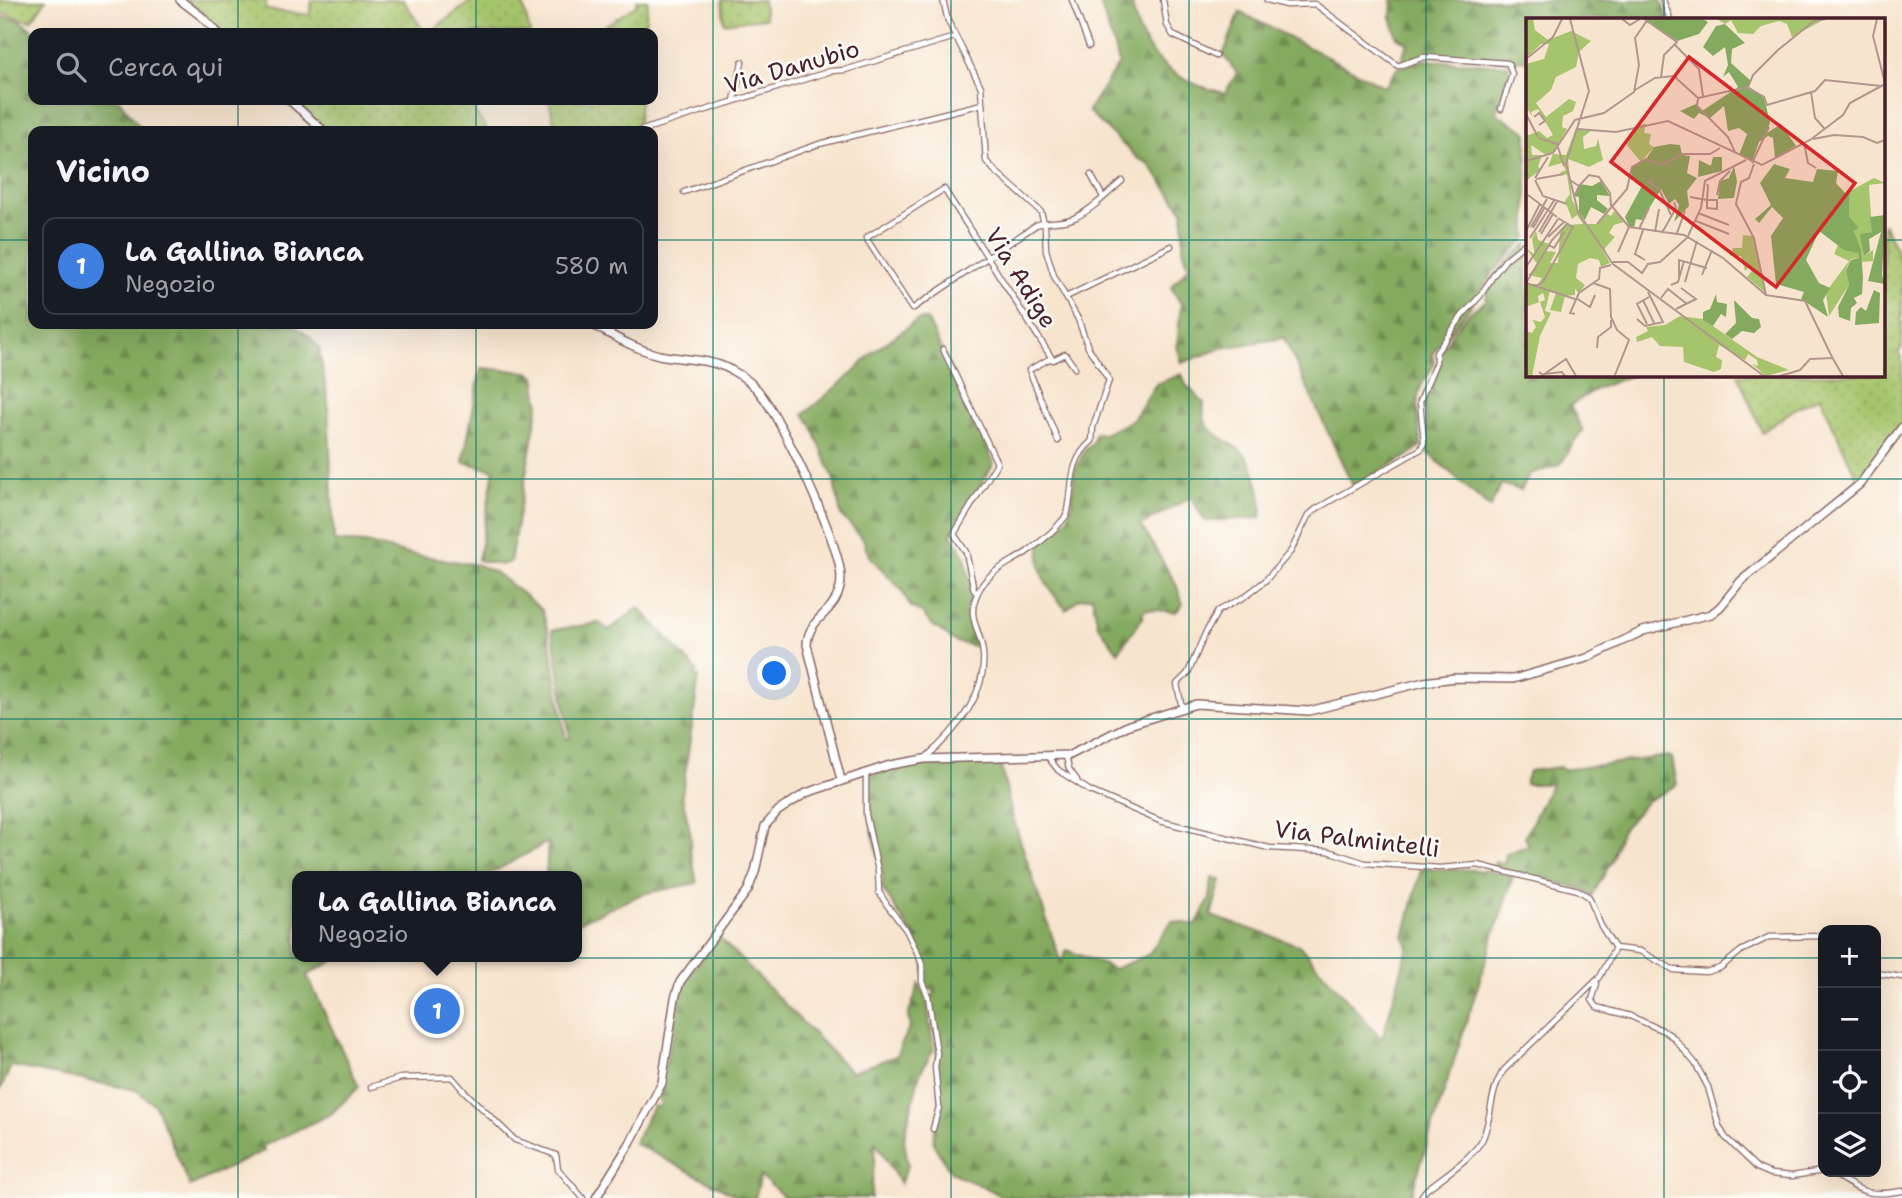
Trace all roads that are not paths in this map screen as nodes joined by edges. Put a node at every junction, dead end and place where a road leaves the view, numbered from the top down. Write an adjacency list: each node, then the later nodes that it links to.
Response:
1 (180, 0): 8 (street)
2 (943, 0): 9 (street)
3 (1072, 0): 10 (street)
4 (1163, 0): 11 (street)
5 (1267, 0): 16 (street)
6 (1663, 0): 7 (street)
7 (1670, 18)
8 (213, 28)
9 (955, 37): 13 (street, Via Danubio); 14 (street)
10 (1089, 46)
11 (1216, 57)
12 (742, 62): 13 (street)
13 (734, 101): 18 (street, Via Danubio)
14 (982, 104): 21 (street); 23 (street)
15 (295, 105): 17 (street)
16 (1501, 109)
17 (318, 126)
18 (655, 126)
19 (1091, 175): 22 (street)
20 (1122, 181): 22 (street)
21 (684, 192)
22 (1103, 197): 23 (street)
23 (1044, 222): 26 (street); 27 (street)
24 (1526, 243): 35 (street)
25 (1171, 246): 27 (street)
26 (988, 258): 26 (street, Via Adige); 30 (street, Via Adige)
27 (1066, 296): 34 (street)
28 (601, 329): 40 (street)
29 (943, 349): 34 (street)
30 (1051, 358): 31 (street, Via Adige); 33 (street)
31 (1075, 368)
32 (1902, 427): 35 (street)
33 (1058, 441)
34 (977, 594): 38 (street)
35 (1182, 708): 36 (street)
36 (1066, 756): 37 (street); 41 (street)
37 (1048, 757): 38 (street); 41 (street, Via Palmintelli)
38 (924, 759): 39 (street)
39 (866, 772): 40 (street); 48 (street)
40 (841, 780): 53 (street)
41 (1079, 783): 43 (street, Via Palmintelli)
42 (1818, 936): 43 (street)
43 (1615, 948): 45 (street)
44 (1881, 974): 46 (street)
45 (1600, 977): 49 (street); 54 (street)
46 (1902, 977)
47 (371, 1087): 52 (street)
48 (933, 1129)
49 (1818, 1172)
50 (1837, 1177): 51 (street)
51 (1902, 1191)
52 (583, 1198)
53 (596, 1198)
54 (1420, 1198)

